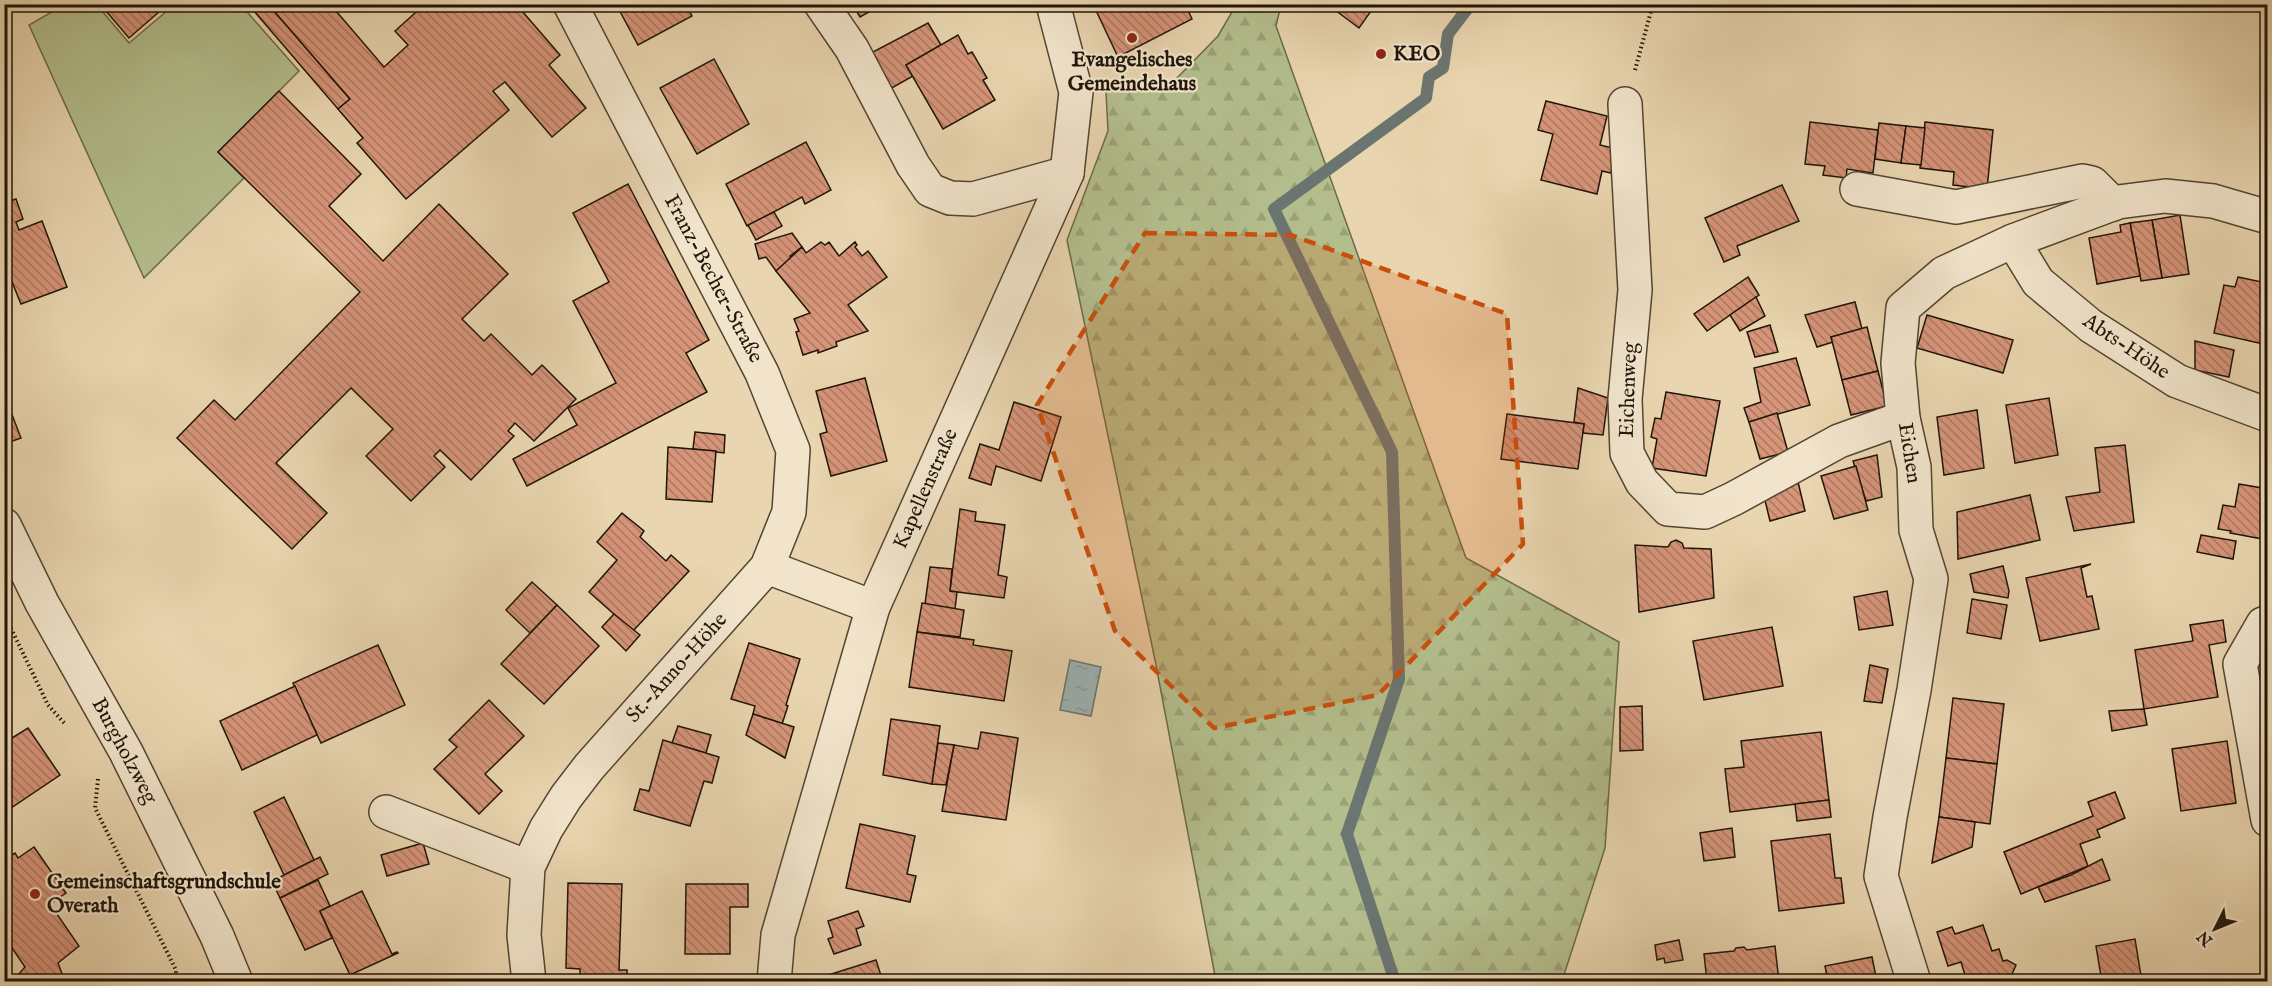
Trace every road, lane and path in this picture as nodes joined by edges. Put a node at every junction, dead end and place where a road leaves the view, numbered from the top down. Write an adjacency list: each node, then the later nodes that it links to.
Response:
1 (570, 4): 14 (street, Franz-Becher-Straße)
2 (821, 4): 6 (street)
3 (1053, 4): 6 (street, Kapellenstraße)
4 (1653, 4): 5 (path)
5 (1625, 104): 12 (street, Eichenweg)
6 (1067, 173): 15 (street, Kapellenstraße)
7 (1857, 189): 8 (street)
8 (2113, 204): 9 (street, Eichen); 10 (street, Eichen)
9 (2268, 217)
10 (2013, 241): 11 (street, Abts-Höhe); 12 (street, Eichen)
11 (2268, 415)
12 (1903, 418): 27 (street, Eichen)
13 (4, 525): 24 (street, Burgholzweg)
14 (767, 567): 15 (street); 22 (street, St.-Anno-Höhe)
15 (873, 607): 26 (street, Kapellenstraße)
16 (4, 616): 18 (path)
17 (2268, 622): 21 (street)
18 (70, 729)
19 (99, 773): 23 (path)
20 (386, 812): 22 (street)
21 (2268, 820)
22 (528, 867): 25 (street, St.-Anno-Höhe)
23 (176, 981)
24 (236, 981)
25 (529, 981)
26 (774, 981)
27 (1914, 981)

